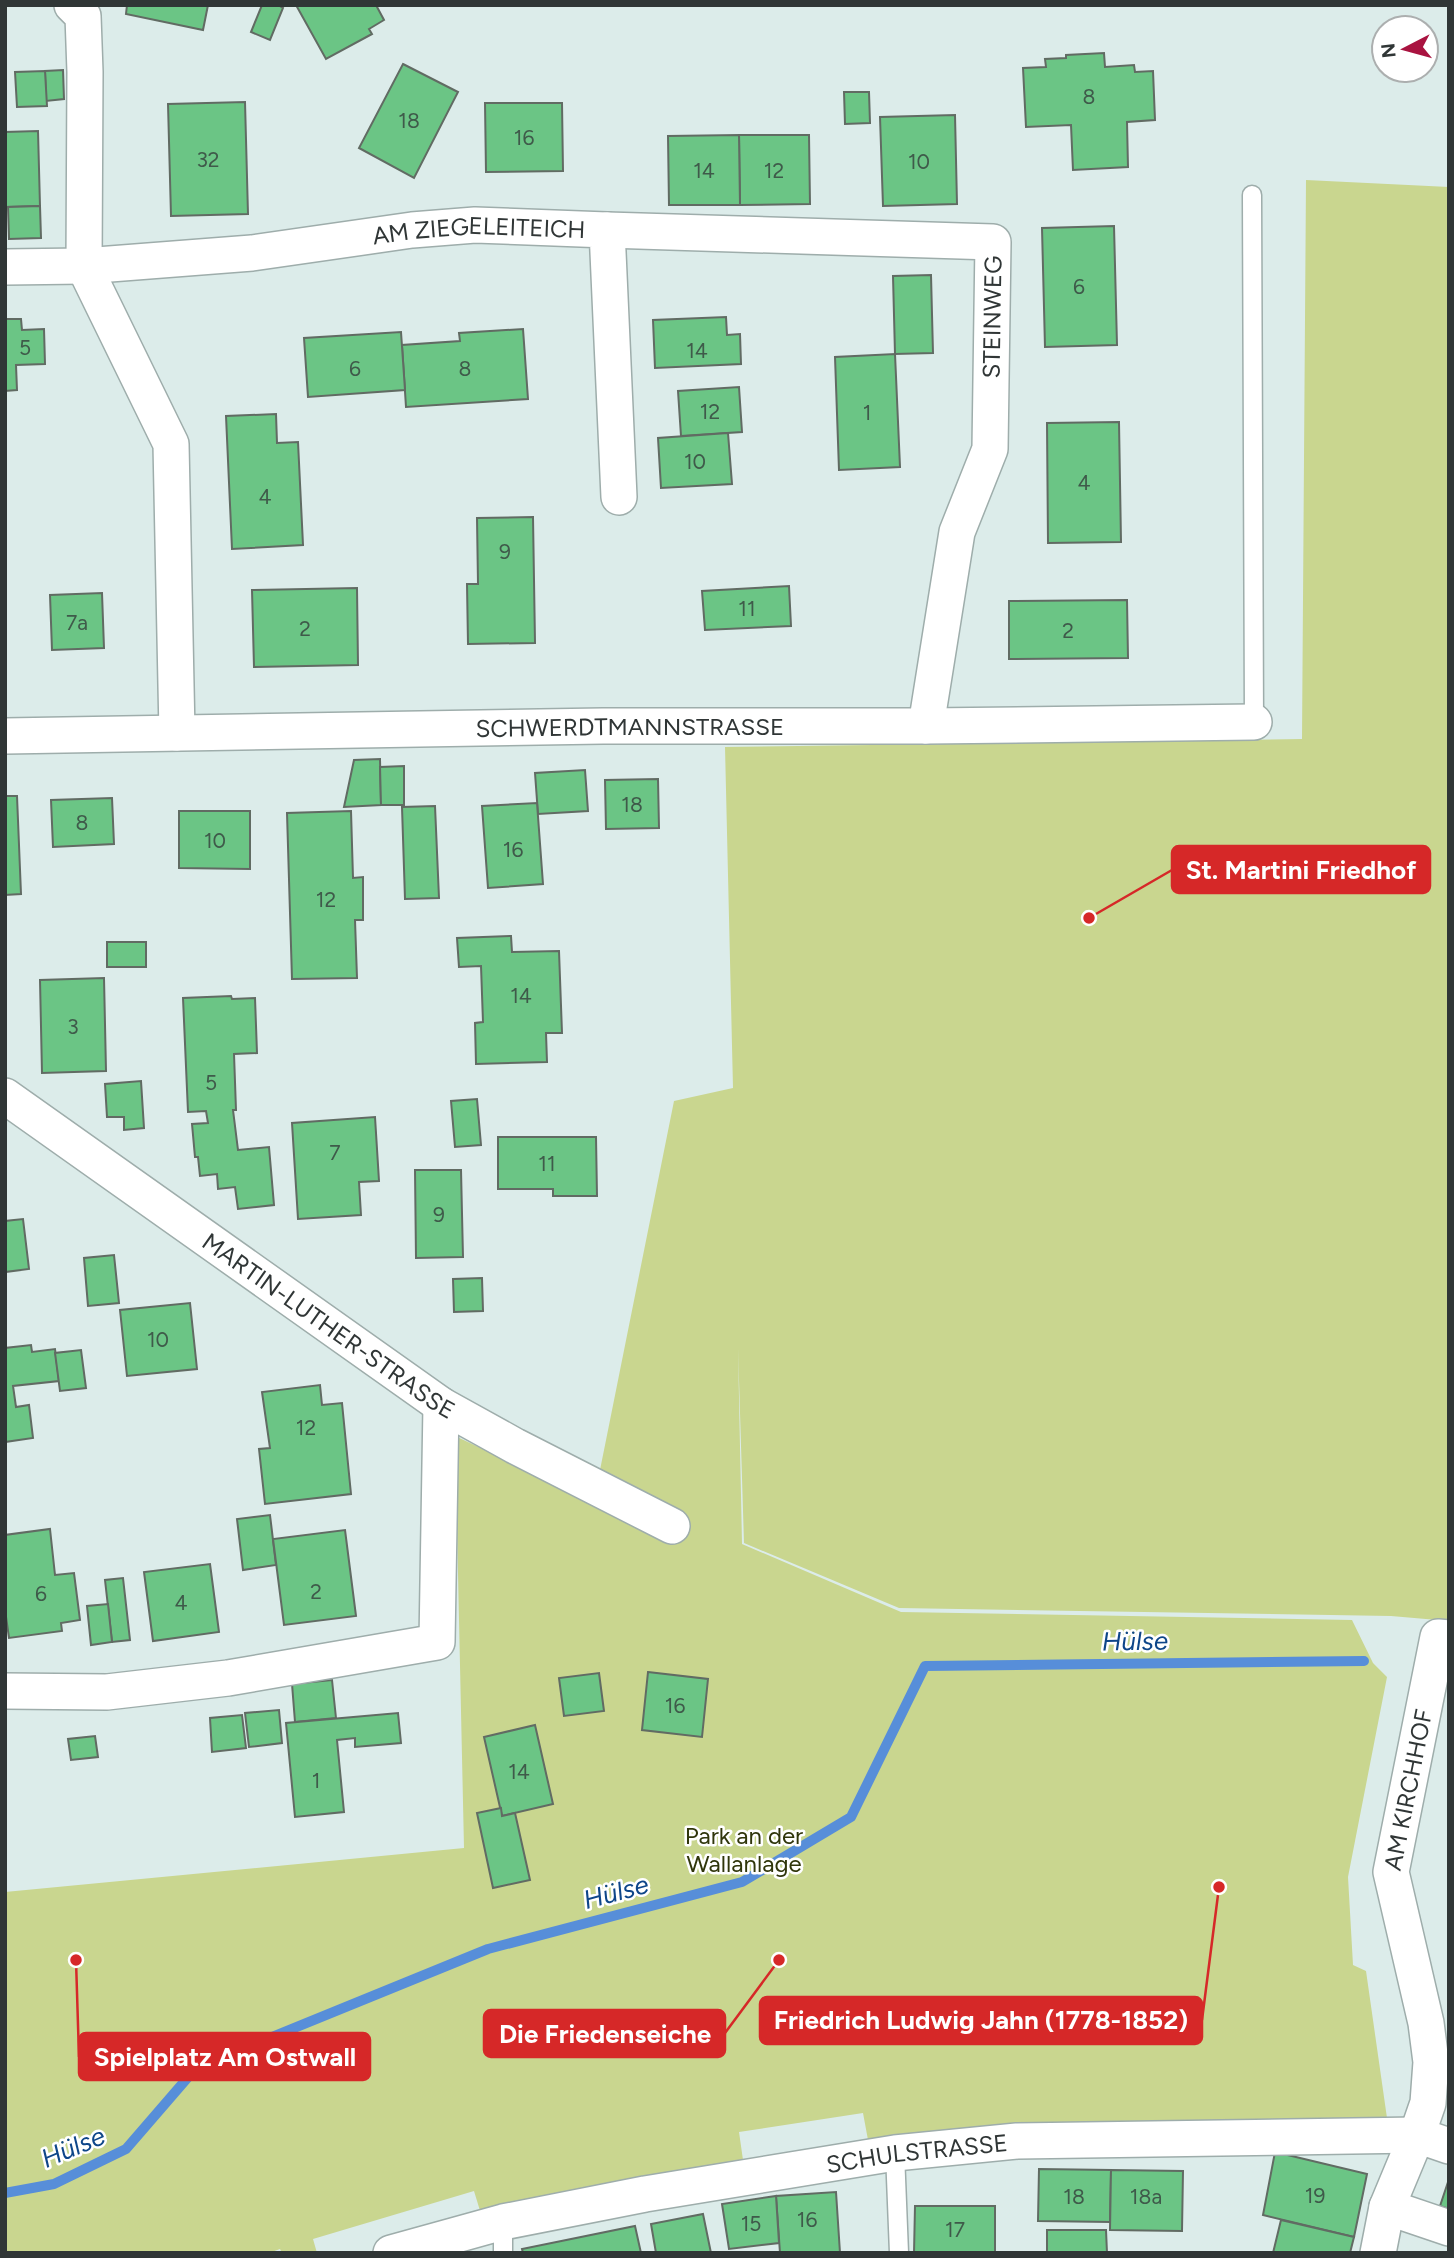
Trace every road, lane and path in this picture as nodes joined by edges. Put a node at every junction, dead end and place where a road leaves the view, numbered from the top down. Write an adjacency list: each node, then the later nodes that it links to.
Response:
1 (72, 5): 4 (street)
2 (1252, 195): 7 (lane)
3 (607, 230): 4 (street, AM ZIEGELEITEICH); 6 (street, AM ZIEGELEITEICH); 8 (street, STEINWEG)
4 (85, 266): 5 (street, AM ZIEGELEITEICH); 9 (street)
5 (5, 267)
6 (619, 497)
7 (1254, 722): 8 (street, SCHWERDTMANNSTRASSE)
8 (926, 726): 9 (street, SCHWERDTMANNSTRASSE)
9 (177, 733): 10 (street, SCHWERDTMANNSTRASSE)
10 (5, 736)
11 (5, 1096): 12 (street, MARTIN-LUTHER-STRASSE)
12 (441, 1405): 13 (street, MARTIN-LUTHER-STRASSE); 15 (street)
13 (672, 1526)
14 (1443, 1637): 16 (street, AM KIRCHHOF)
15 (5, 1690)
16 (1437, 2023): 17 (street, AM KIRCHHOF)
17 (1438, 2137): 18 (street, SCHULSTRASSE); 19 (street, AM KIRCHHOF)
18 (895, 2153): 21 (street, SCHULSTRASSE); 23 (lane)
19 (1387, 2207): 20 (street); 24 (street, AM KIRCHHOF)
20 (1449, 2228)
21 (503, 2237): 22 (street, SCHULSTRASSE)
22 (391, 2253)
23 (900, 2253)
24 (1377, 2253)

